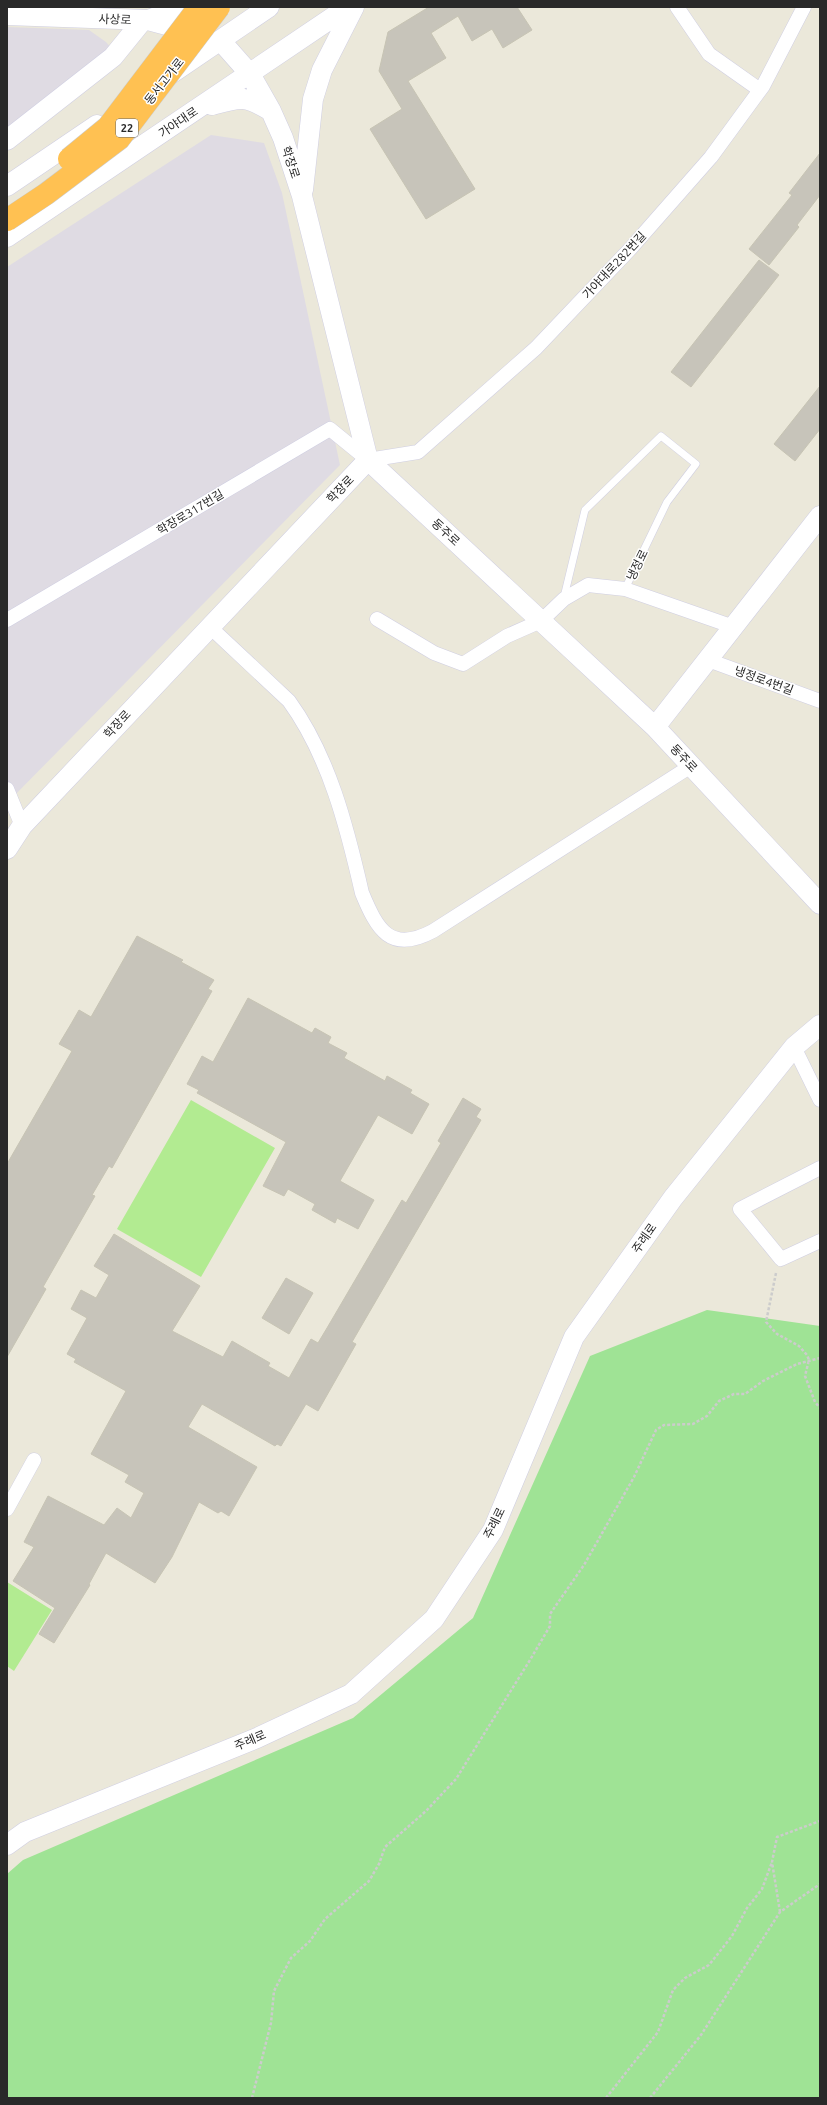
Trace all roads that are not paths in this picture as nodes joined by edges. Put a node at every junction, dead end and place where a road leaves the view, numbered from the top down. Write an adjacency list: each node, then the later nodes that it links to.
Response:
1 (183, 7): 10 (main road)
2 (199, 7): 19 (highway, 동서고가로 / 22, bridge)
3 (219, 7): 20 (highway, 동서고가로 / 22, bridge)
4 (269, 7): 11 (main road)
5 (348, 7): 12 (main road, 가야대로)
6 (354, 7): 18 (main road)
7 (677, 7): 13 (street)
8 (804, 7): 13 (street, 가야대로282번길)
9 (7, 15): 10 (main road, 사상로)
10 (145, 20): 11 (main road, 사상로); 16 (main road)
11 (220, 40): 12 (main road, 학장로); 17 (main road)
12 (250, 74): 14 (main road, 가야대로); 15 (main road, 학장로)
13 (760, 90): 22 (street, 가야대로282번길)
14 (197, 110): 15 (main road); 21 (main road, 가야대로)
15 (271, 112): 18 (main road, 학장로)
16 (7, 140)
17 (7, 186)
18 (302, 196): 22 (main road, 학장로)
19 (7, 202)
20 (7, 220)
21 (7, 237)
22 (368, 460): 27 (street, 학장로317번길); 28 (main road, 동주로); 29 (main road, 학장로)
23 (820, 516): 30 (main road)
24 (625, 589): 25 (street); 25 (lane, 냉정로); 30 (street, 냉정로)
25 (564, 599): 28 (street)
26 (377, 619): 28 (street)
27 (7, 620)
28 (540, 621): 33 (main road, 동주로)
29 (210, 627): 34 (street); 36 (main road, 학장로)
30 (734, 627): 31 (main road)
31 (708, 660): 32 (street, 냉정로4번길); 33 (main road)
32 (820, 701)
33 (655, 727): 34 (main road, 동주로)
34 (691, 766): 38 (main road, 동주로)
35 (7, 789): 36 (street)
36 (22, 826): 37 (main road, 학장로)
37 (7, 849)
38 (820, 904)
39 (820, 1025): 40 (main road, 주례로)
40 (794, 1048): 41 (street); 46 (main road, 주례로)
41 (820, 1100)
42 (820, 1168): 43 (street)
43 (820, 1241)
44 (34, 1460): 45 (street)
45 (7, 1508)
46 (7, 1845)

